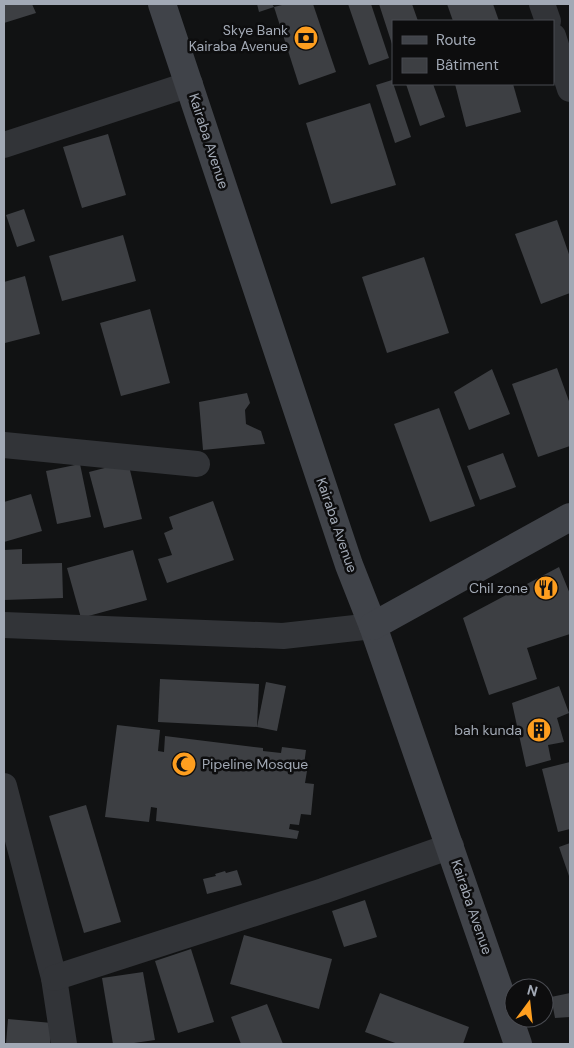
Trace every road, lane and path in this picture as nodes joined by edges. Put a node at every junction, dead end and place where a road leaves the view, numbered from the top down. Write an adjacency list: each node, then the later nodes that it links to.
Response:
1 (162, 4): 5 (street, Kairaba Avenue)
2 (542, 4): 3 (street)
3 (548, 20)
4 (554, 39): 6 (street)
5 (190, 84): 7 (street); 12 (street, Kairaba Avenue)
6 (570, 88)
7 (4, 145)
8 (4, 445): 9 (street)
9 (197, 464)
10 (569, 521): 12 (street)
11 (4, 625): 12 (street)
12 (373, 626): 14 (street, Kairaba Avenue)
13 (4, 786): 15 (street)
14 (451, 846): 15 (street); 17 (street, Kairaba Avenue)
15 (54, 978): 16 (street)
16 (64, 1044)
17 (518, 1044)

